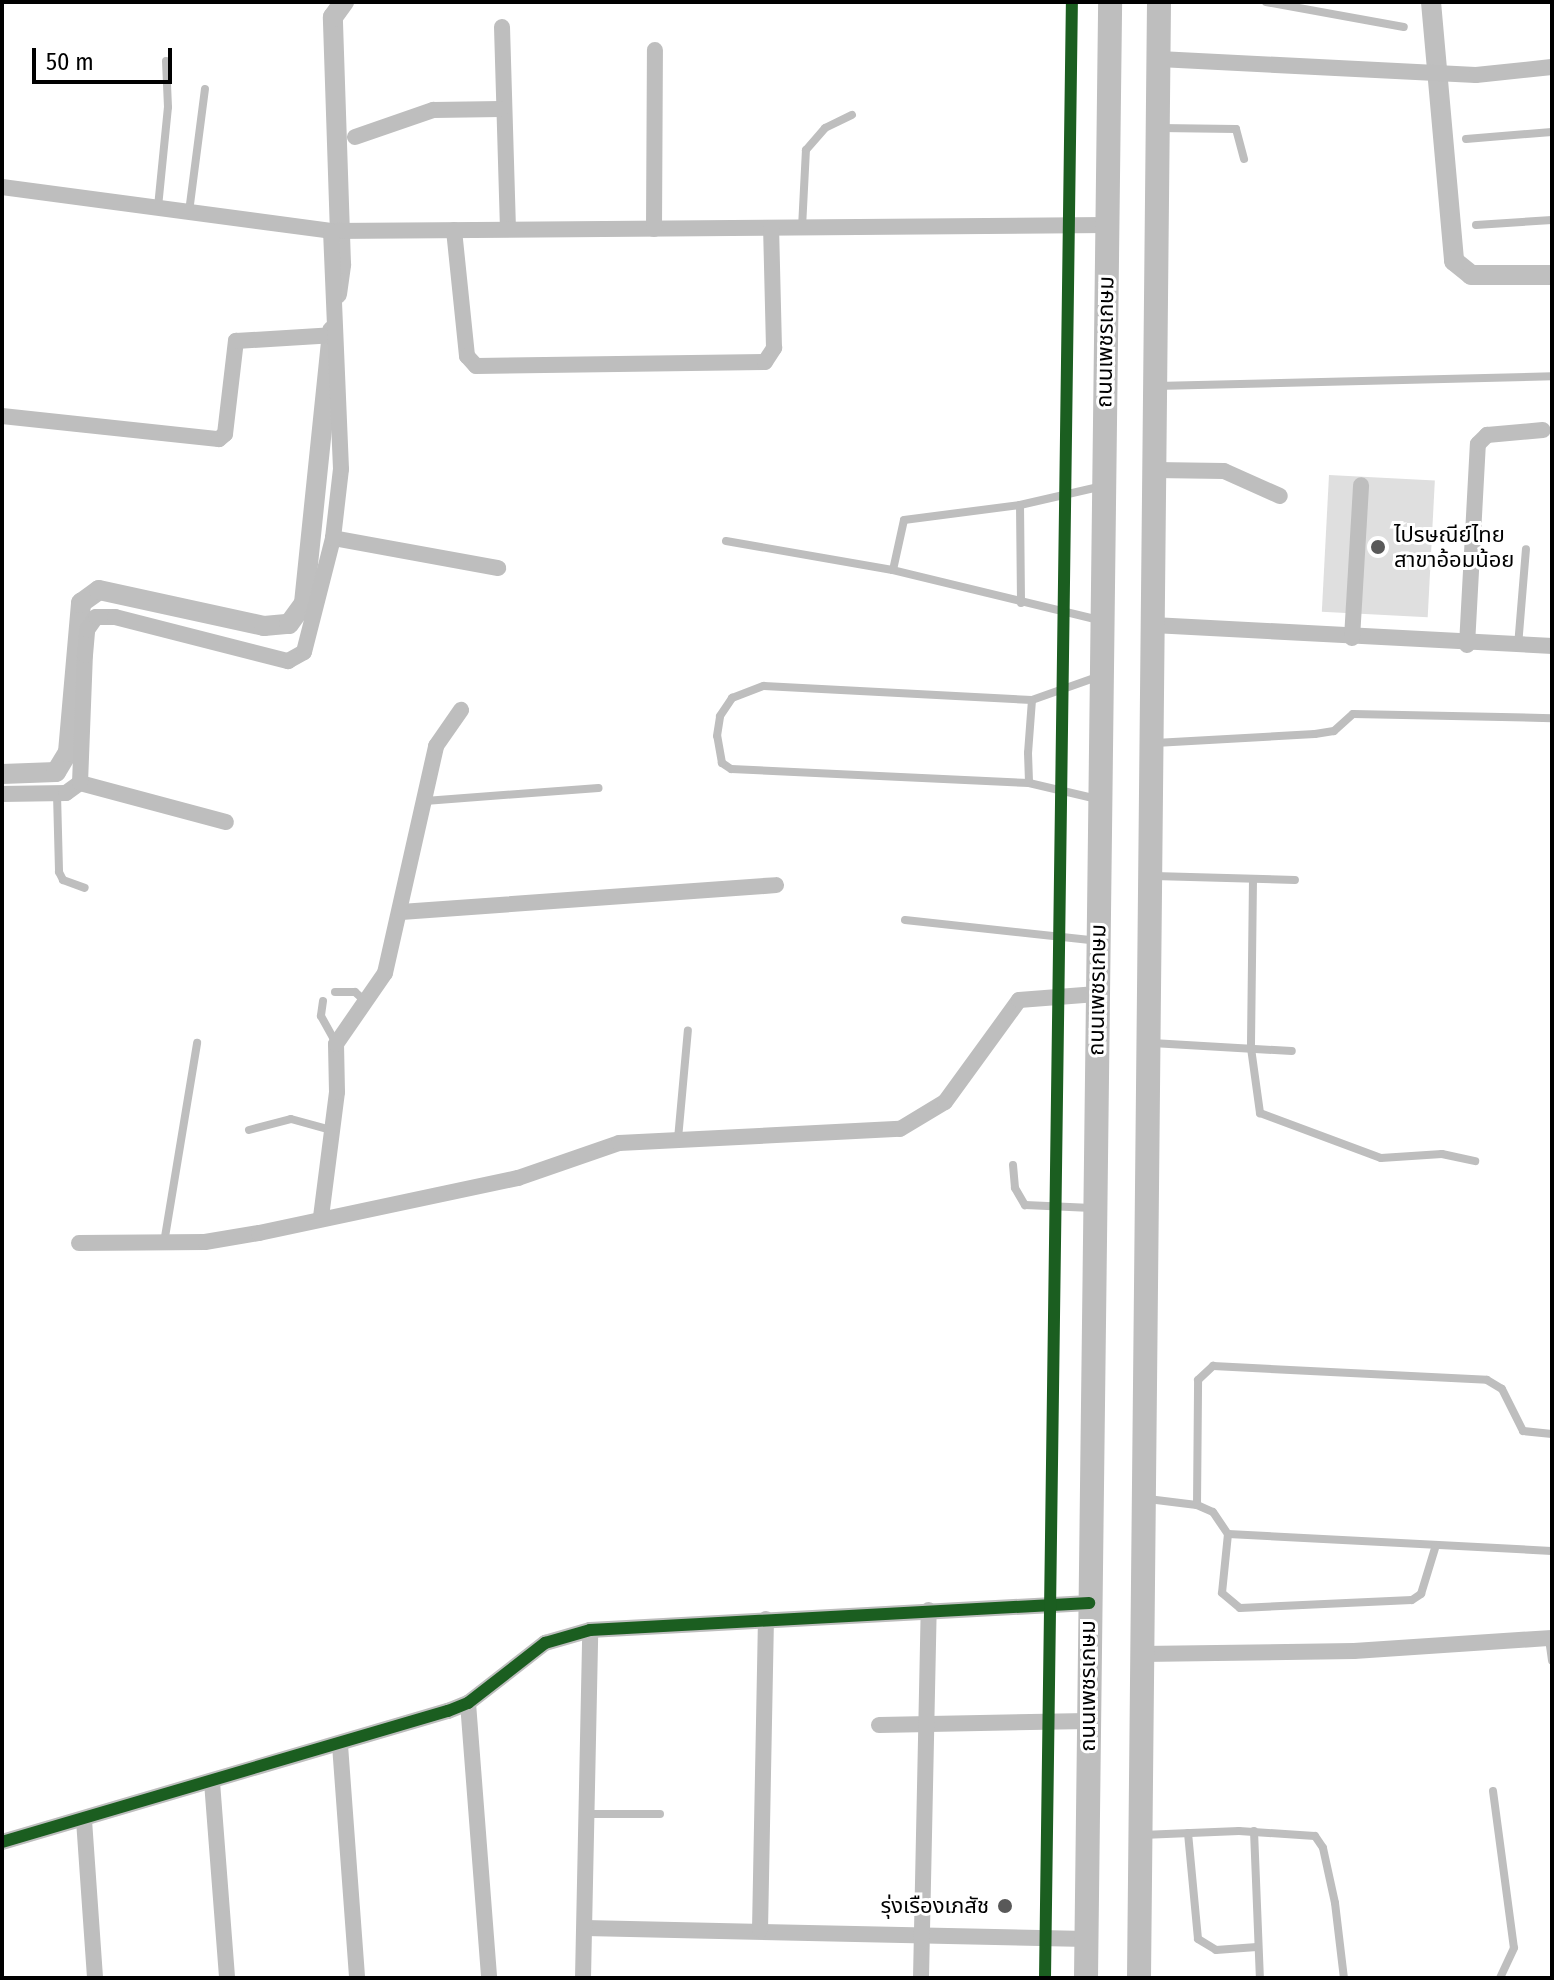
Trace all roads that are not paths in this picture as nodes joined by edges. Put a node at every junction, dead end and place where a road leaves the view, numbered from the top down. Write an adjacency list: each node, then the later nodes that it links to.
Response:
1 (1110, 2): 22 (main road, ถนนเพชรเกษม)
2 (1159, 2): 7 (main road)
3 (1266, 2): 5 (lane)
4 (502, 27): 11 (street)
5 (1404, 27)
6 (655, 50): 27 (street)
7 (1159, 59): 9 (street); 13 (main road)
8 (166, 61): 19 (lane)
9 (1552, 67)
10 (205, 89): 20 (lane)
11 (501, 109): 15 (street); 26 (street)
12 (852, 115): 25 (lane)
13 (1159, 128): 17 (lane); 32 (main road)
14 (1552, 132): 16 (lane)
15 (355, 137)
16 (1466, 139)
17 (1244, 159)
18 (2, 187): 19 (street)
19 (158, 208): 20 (street)
20 (189, 212): 29 (street)
21 (1552, 220): 23 (lane)
22 (1107, 225): 25 (street); 37 (main road, ถนนเพชรเกษม)
23 (1476, 225)
24 (771, 228): 25 (street); 27 (street); 28 (street)
25 (802, 228)
26 (508, 229): 27 (street); 28 (street)
27 (654, 229)
28 (454, 230): 29 (street)
29 (338, 231): 30 (street)
30 (335, 335): 33 (street); 40 (street)
31 (1552, 376): 32 (lane)
32 (1156, 386): 35 (main road)
33 (2, 416)
34 (1543, 430): 49 (street)
35 (1155, 470): 38 (street); 47 (main road)
36 (1361, 485): 48 (street)
37 (1104, 486): 39 (lane); 46 (main road, ถนนเพชรเกษม)
38 (1280, 496)
39 (1020, 505): 44 (lane); 45 (lane)
40 (333, 538): 43 (street); 57 (street)
41 (726, 541): 44 (lane)
42 (1526, 549): 50 (lane)
43 (498, 568)
44 (893, 570): 45 (lane)
45 (1021, 603): 46 (lane)
46 (1102, 621): 52 (main road, ถนนเพชรเกษม)
47 (1153, 625): 48 (street); 56 (main road)
48 (1352, 638): 49 (street)
49 (1467, 645): 50 (street)
50 (1518, 646): 51 (street)
51 (1552, 646)
52 (1101, 676): 53 (lane); 62 (main road, ถนนเพชรเกษม)
53 (1032, 700): 58 (lane); 58 (lane)
54 (461, 710): 63 (street)
55 (1552, 718): 56 (lane)
56 (1154, 743): 65 (main road)
57 (80, 783): 61 (street); 64 (street)
58 (1029, 783): 62 (lane)
59 (599, 788): 63 (lane)
60 (2, 794): 61 (street)
61 (57, 794): 69 (lane)
62 (1098, 799): 72 (main road, ถนนเพชรเกษม)
63 (425, 801): 70 (street)
64 (226, 822)
65 (1153, 876): 66 (lane); 79 (main road)
66 (1253, 879): 67 (lane); 81 (lane)
67 (1295, 880)
68 (776, 885): 70 (street)
69 (85, 888)
70 (401, 912): 76 (street)
71 (905, 920): 72 (lane)
72 (1098, 942): 74 (main road, ถนนเพชรเกษม)
73 (335, 992): 76 (lane)
74 (1097, 994): 85 (street); 88 (main road, ถนนเพชรเกษม)
75 (323, 1001): 80 (lane)
76 (368, 1003): 80 (street)
77 (688, 1030): 85 (lane)
78 (197, 1043): 91 (lane)
79 (1151, 1043): 81 (lane); 93 (main road)
80 (336, 1044): 84 (street)
81 (1251, 1048): 82 (lane); 86 (lane)
82 (1292, 1051)
83 (249, 1130): 84 (lane)
84 (332, 1131): 89 (street)
85 (678, 1139): 89 (street)
86 (1475, 1161)
87 (1013, 1165): 88 (lane)
88 (1093, 1208): 98 (main road, ถนนเพชรเกษม)
89 (321, 1217): 91 (street)
90 (79, 1243): 91 (street)
91 (164, 1244)
92 (1552, 1434): 94 (lane)
93 (1143, 1498): 94 (lane); 103 (main road)
94 (1197, 1505): 95 (lane)
95 (1228, 1534): 96 (lane); 96 (lane)
96 (1436, 1545): 97 (lane)
97 (1552, 1551)
98 (1089, 1603): 99 (street); 106 (main road, ถนนเพชรเกษม)
99 (929, 1610): 100 (street); 107 (street)
100 (766, 1619): 101 (street); 120 (street)
101 (590, 1630): 105 (street); 112 (street)
102 (1551, 1638): 103 (street); 104 (lane)
103 (1142, 1654): 117 (main road)
104 (1552, 1661)
105 (468, 1703): 109 (street); 127 (street)
106 (1088, 1721): 107 (street); 122 (main road, ถนนเพชรเกษม)
107 (929, 1723): 108 (street); 121 (street)
108 (879, 1725)
109 (340, 1745): 110 (street); 126 (street)
110 (212, 1782): 114 (street); 125 (street)
111 (1493, 1791): 134 (lane)
112 (587, 1814): 113 (lane); 119 (street)
113 (660, 1814)
114 (84, 1820): 118 (street); 124 (street)
115 (1254, 1831): 116 (lane); 123 (lane); 133 (lane)
116 (1188, 1833): 117 (lane); 123 (lane)
117 (1141, 1835): 131 (main road)
118 (2, 1842)
119 (585, 1928): 120 (street); 128 (street)
120 (760, 1930): 121 (street)
121 (922, 1935): 122 (street); 129 (street)
122 (1087, 1939): 130 (main road, ถนนเพชรเกษม)
123 (1257, 1947): 132 (lane)
124 (95, 1978)
125 (227, 1978)
126 (357, 1978)
127 (489, 1978)
128 (583, 1978)
129 (921, 1978)
130 (1086, 1978)
131 (1139, 1978)
132 (1260, 1978)
133 (1344, 1978)
134 (1500, 1978)

